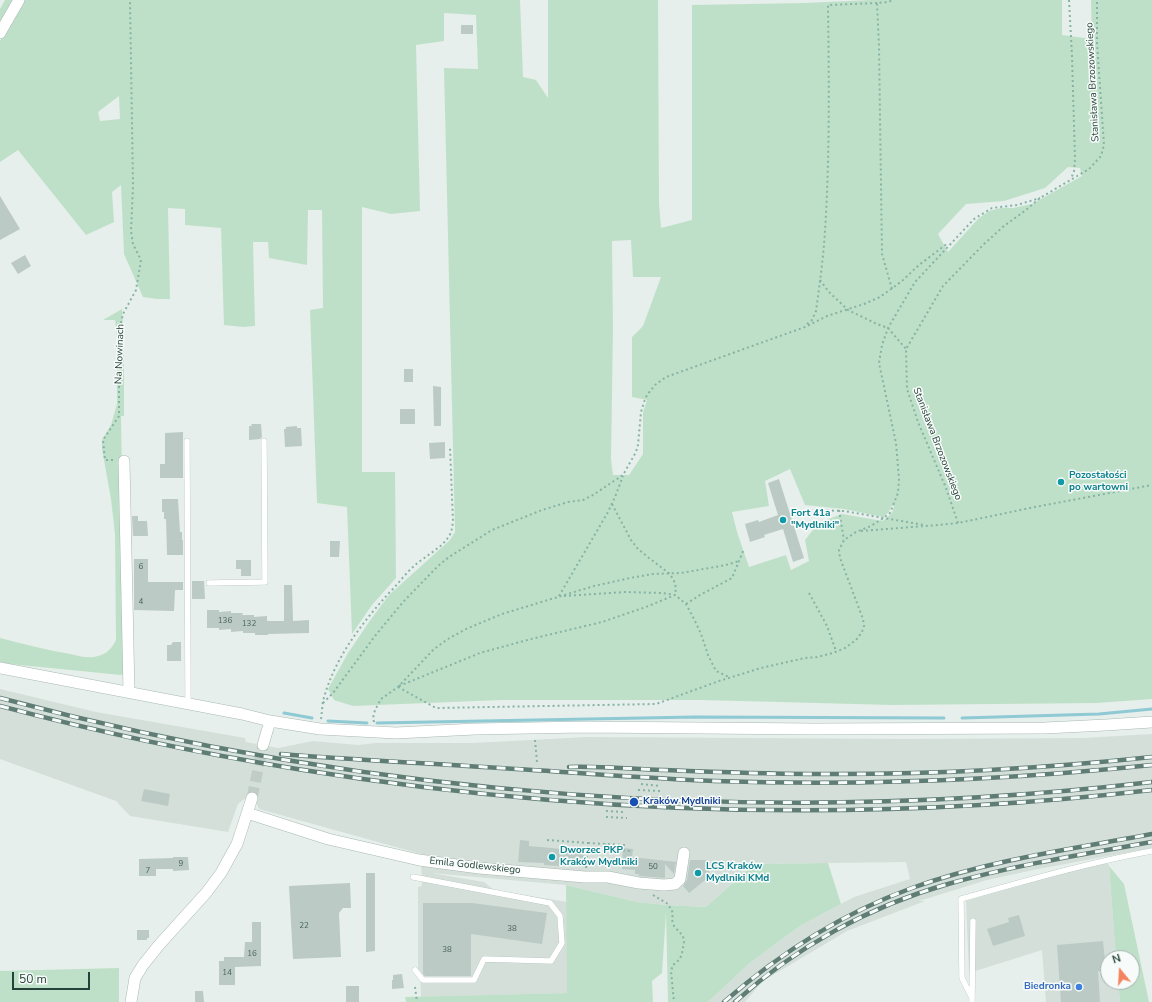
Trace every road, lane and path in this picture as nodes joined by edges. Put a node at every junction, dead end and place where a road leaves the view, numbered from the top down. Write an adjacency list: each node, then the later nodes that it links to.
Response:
1 (19, 0): 7 (street)
2 (130, 0): 20 (path, Na Nowinach)
3 (893, 0): 6 (path)
4 (1069, 0): 8 (path)
5 (1097, 0): 8 (path, Stanisława Brzozowskiego)
6 (877, 3): 11 (path); 12 (path)
7 (0, 32)
8 (1070, 180): 9 (path, Stanisława Brzozowskiego)
9 (1040, 198): 10 (path); 16 (path, Stanisława Brzozowskiego)
10 (953, 241): 12 (path); 15 (path)
11 (820, 280): 13 (path); 14 (path)
12 (892, 289): 13 (path)
13 (848, 310): 14 (path); 15 (path)
14 (804, 327): 21 (path)
15 (888, 328): 16 (path); 26 (path)
16 (906, 349): 27 (path, Stanisława Brzozowskiego)
17 (187, 441): 44 (lane)
18 (264, 441): 34 (lane)
19 (450, 447): 45 (path)
20 (124, 461): 43 (street)
21 (623, 475): 23 (path); 45 (path)
22 (1152, 485): 27 (path)
23 (612, 504): 33 (path); 37 (path)
24 (817, 510): 25 (path)
25 (839, 510): 26 (path); 30 (path)
26 (884, 518): 28 (path); 29 (path)
27 (958, 523): 28 (path)
28 (929, 526): 29 (path)
29 (856, 532): 30 (path)
30 (844, 540): 39 (path)
31 (744, 550): 32 (path)
32 (739, 561): 33 (path); 38 (path)
33 (670, 574): 36 (path); 37 (path)
34 (209, 583)
35 (809, 593): 39 (path)
36 (675, 595): 37 (path); 38 (path); 42 (path)
37 (559, 597): 42 (path)
38 (686, 604): 41 (path)
39 (836, 652): 41 (path)
40 (0, 668): 43 (street)
41 (730, 678): 42 (path)
42 (398, 687): 49 (path)
43 (128, 692): 44 (street)
44 (188, 703): 46 (street)
45 (323, 703): 48 (path)
46 (270, 721): 48 (street); 51 (street)
47 (1152, 722): 49 (street)
48 (320, 729): 49 (street)
49 (375, 732)
50 (535, 740): 52 (path)
51 (263, 745)
52 (537, 762)
53 (641, 784): 54 (path)
54 (660, 786)
55 (638, 790): 56 (path)
56 (660, 791)
57 (252, 798): 60 (street)
58 (606, 811): 59 (path)
59 (623, 812)
60 (247, 813): 69 (street, Emila Godlewskiego); 79 (street)
61 (606, 817): 62 (path)
62 (627, 818)
63 (547, 840): 64 (path)
64 (588, 843): 65 (path); 72 (path)
65 (605, 844): 66 (path); 67 (path)
66 (625, 845)
67 (630, 851)
68 (1152, 851): 78 (lane)
69 (381, 852): 70 (street, Emila Godlewskiego); 71 (lane)
70 (684, 853)
71 (390, 860)
72 (586, 871)
73 (413, 877): 76 (lane)
74 (662, 900): 81 (path)
75 (973, 921): 78 (lane)
76 (415, 970)
77 (415, 987): 80 (path)
78 (972, 1000)
79 (131, 1002)
80 (417, 1002)
81 (674, 1002)

